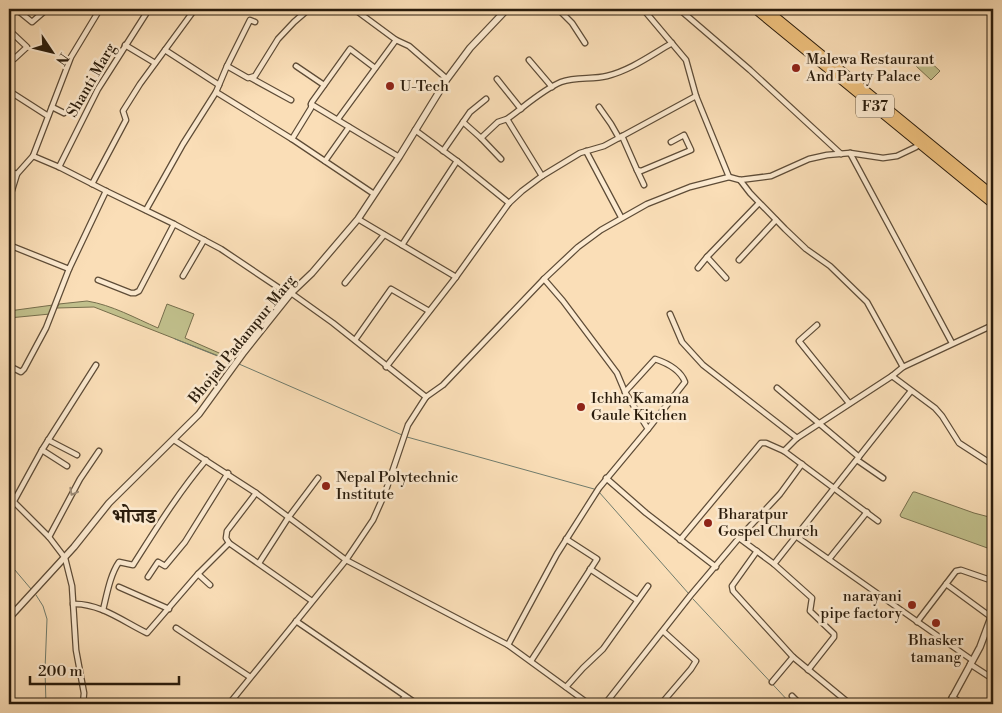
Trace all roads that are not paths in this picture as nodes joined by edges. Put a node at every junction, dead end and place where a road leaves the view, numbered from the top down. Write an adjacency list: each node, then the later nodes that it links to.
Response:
1 (16, 9): 2 (street)
2 (47, 9)
3 (100, 9): 41 (street)
4 (149, 9): 21 (street, Shanti Marg)
5 (195, 9): 22 (street)
6 (309, 9): 29 (street)
7 (319, 9): 8 (street)
8 (325, 9)
9 (354, 9): 18 (street)
10 (507, 9): 30 (street, Bhojad Padampur Marg)
11 (558, 9): 19 (street)
12 (642, 9): 20 (street)
13 (679, 9): 59 (street)
14 (755, 9): 54 (highway, F37)
15 (766, 9): 54 (highway, F37)
16 (255, 22): 26 (street)
17 (9, 30): 23 (street)
18 (396, 40): 28 (street); 30 (street)
19 (585, 43)
20 (672, 43): 34 (street); 37 (street)
21 (125, 45): 25 (street); 65 (street, Shanti Marg)
22 (165, 50): 25 (street); 33 (street)
23 (9, 58)
24 (529, 60): 34 (street)
25 (155, 64): 72 (street)
26 (227, 66): 29 (street); 33 (street)
27 (296, 66): 32 (street)
28 (375, 68): 32 (street); 46 (street)
29 (252, 78): 39 (street)
30 (447, 79): 50 (street, Bhojad Padampur Marg)
31 (497, 79): 43 (street)
32 (324, 85): 40 (street)
33 (218, 86): 36 (street)
34 (552, 87): 43 (street)
35 (9, 91): 45 (street)
36 (216, 92): 53 (street); 81 (street)
37 (696, 96): 51 (street); 70 (street)
38 (486, 99): 48 (street)
39 (291, 100)
40 (311, 104): 46 (street); 53 (street)
41 (52, 107): 44 (street); 45 (street)
42 (599, 107): 51 (street)
43 (521, 109): 47 (street)
44 (64, 113)
45 (48, 116): 60 (street)
46 (338, 119): 49 (street)
47 (507, 120): 52 (street); 69 (street)
48 (463, 122): 52 (street); 56 (street)
49 (349, 127): 61 (street); 63 (street)
50 (415, 130): 56 (street); 61 (street, Bhojad Padampur Marg)
51 (621, 137): 57 (street); 66 (street)
52 (481, 138): 62 (street)
53 (292, 139): 63 (street)
54 (922, 141): 58 (street); 76 (highway, F37); 80 (highway, F37)
55 (671, 142): 66 (street)
56 (443, 151): 64 (street)
57 (586, 151): 69 (street); 82 (street)
58 (850, 153): 59 (street); 106 (street)
59 (841, 154): 71 (street)
60 (33, 156): 65 (street); 68 (street)
61 (399, 157): 75 (street, Bhojad Padampur Marg)
62 (501, 159)
63 (325, 161): 75 (street)
64 (457, 161): 78 (street); 89 (street)
65 (59, 167): 72 (street)
66 (637, 170): 73 (street)
67 (9, 171): 68 (street)
68 (17, 174): 77 (street)
69 (542, 176): 78 (street)
70 (729, 177): 71 (street); 82 (street)
71 (740, 180): 79 (street)
72 (92, 184): 74 (street)
73 (644, 185)
74 (106, 191): 81 (street); 93 (street)
75 (374, 194): 83 (street, Bhojad Padampur Marg)
76 (993, 195)
77 (9, 200)
78 (509, 203): 95 (street)
79 (759, 203): 84 (street); 90 (street)
80 (993, 204)
81 (146, 210): 85 (street)
82 (621, 217): 97 (street)
83 (358, 219): 86 (street); 100 (street, Bhojad Padampur Marg)
84 (776, 220): 91 (street); 110 (street)
85 (174, 224): 87 (street); 98 (street)
86 (384, 235): 89 (street); 99 (street)
87 (204, 240): 94 (street); 100 (street)
88 (9, 245): 93 (street)
89 (402, 245): 95 (street)
90 (708, 257): 92 (street); 96 (street)
91 (739, 260)
92 (698, 268)
93 (69, 269): 108 (street)
94 (183, 276)
95 (456, 277): 101 (street)
96 (726, 278)
97 (544, 279): 114 (street); 115 (street)
98 (98, 280)
99 (345, 283)
100 (291, 292): 105 (street); 121 (street, Bhojad Padampur Marg)
101 (429, 311): 105 (street); 109 (street)
102 (670, 314): 119 (street)
103 (816, 325): 116 (street)
104 (993, 325): 106 (street)
105 (355, 340): 109 (street)
106 (952, 343): 110 (street)
107 (96, 365): 120 (street)
108 (9, 366)
109 (386, 367): 115 (street)
110 (903, 367): 111 (street)
111 (892, 376): 113 (street); 116 (street)
112 (777, 388): 117 (street)
113 (911, 391): 126 (street); 129 (street)
114 (625, 392): 118 (street); 118 (street)
115 (426, 397): 151 (street)
116 (849, 403): 117 (street)
117 (818, 424): 119 (street); 126 (street)
118 (648, 429): 133 (street)
119 (796, 438): 124 (street)
120 (48, 440): 122 (street); 125 (street)
121 (174, 440): 127 (street); 149 (street, Bhojad Padampur Marg)
122 (42, 450): 130 (street); 138 (street)
123 (99, 451): 143 (street, one-way to 143)
124 (784, 451): 128 (street); 146 (street)
125 (77, 455)
126 (858, 458): 134 (street); 135 (street)
127 (206, 460): 131 (street); 167 (street)
128 (802, 464): 135 (street); 144 (street)
129 (993, 465)
130 (66, 466)
131 (228, 473): 136 (street); 157 (street)
132 (318, 478): 140 (street)
133 (606, 478): 145 (street); 146 (street)
134 (883, 478)
135 (835, 488): 139 (street); 142 (street)
136 (256, 493): 140 (street); 147 (street)
137 (9, 497): 138 (street)
138 (14, 501): 143 (street)
139 (866, 512): 141 (street); 150 (street)
140 (288, 518): 151 (street); 152 (street)
141 (878, 521)
142 (797, 537): 150 (street); 153 (street)
143 (49, 538): 149 (street)
144 (739, 538): 148 (street); 154 (street)
145 (566, 539): 155 (street); 174 (street)
146 (680, 540): 154 (street)
147 (229, 543): 152 (street); 156 (street)
148 (757, 552): 153 (street); 175 (street)
149 (65, 558): 165 (street); 169 (street, Bhojad Padampur Marg)
150 (829, 559): 171 (street)
151 (346, 560): 164 (street); 174 (street)
152 (259, 563): 164 (street)
153 (774, 564): 178 (street)
154 (716, 566): 173 (street)
155 (590, 569): 163 (street); 176 (street)
156 (198, 574): 160 (street); 166 (street)
157 (148, 577)
158 (993, 581): 159 (street)
159 (946, 584): 168 (street); 171 (street)
160 (210, 585)
161 (648, 586): 163 (street)
162 (119, 588): 166 (street)
163 (637, 600): 182 (street)
164 (312, 601): 170 (street)
165 (73, 604): 167 (street); 186 (street)
166 (169, 609): 167 (street)
167 (102, 610)
168 (992, 614): 177 (street)
169 (9, 618)
170 (296, 620): 179 (street); 184 (street)
171 (917, 622): 177 (street)
172 (176, 628): 179 (street)
173 (663, 631): 191 (street); 192 (street)
174 (508, 646): 176 (street)
175 (793, 657): 178 (street); 181 (street)
176 (531, 661): 182 (street)
177 (971, 662): 180 (street); 185 (street)
178 (808, 670): 194 (street)
179 (250, 677): 187 (street)
180 (993, 679)
181 (772, 682)
182 (566, 687): 190 (street)
183 (792, 696): 193 (street)
184 (405, 697): 188 (street); 189 (street)
185 (952, 697): 195 (street); 196 (street)
186 (83, 704)
187 (229, 704)
188 (399, 704)
189 (417, 704)
190 (589, 704)
191 (605, 704)
192 (661, 704)
193 (800, 704)
194 (848, 704)
195 (949, 704)
196 (963, 704)

